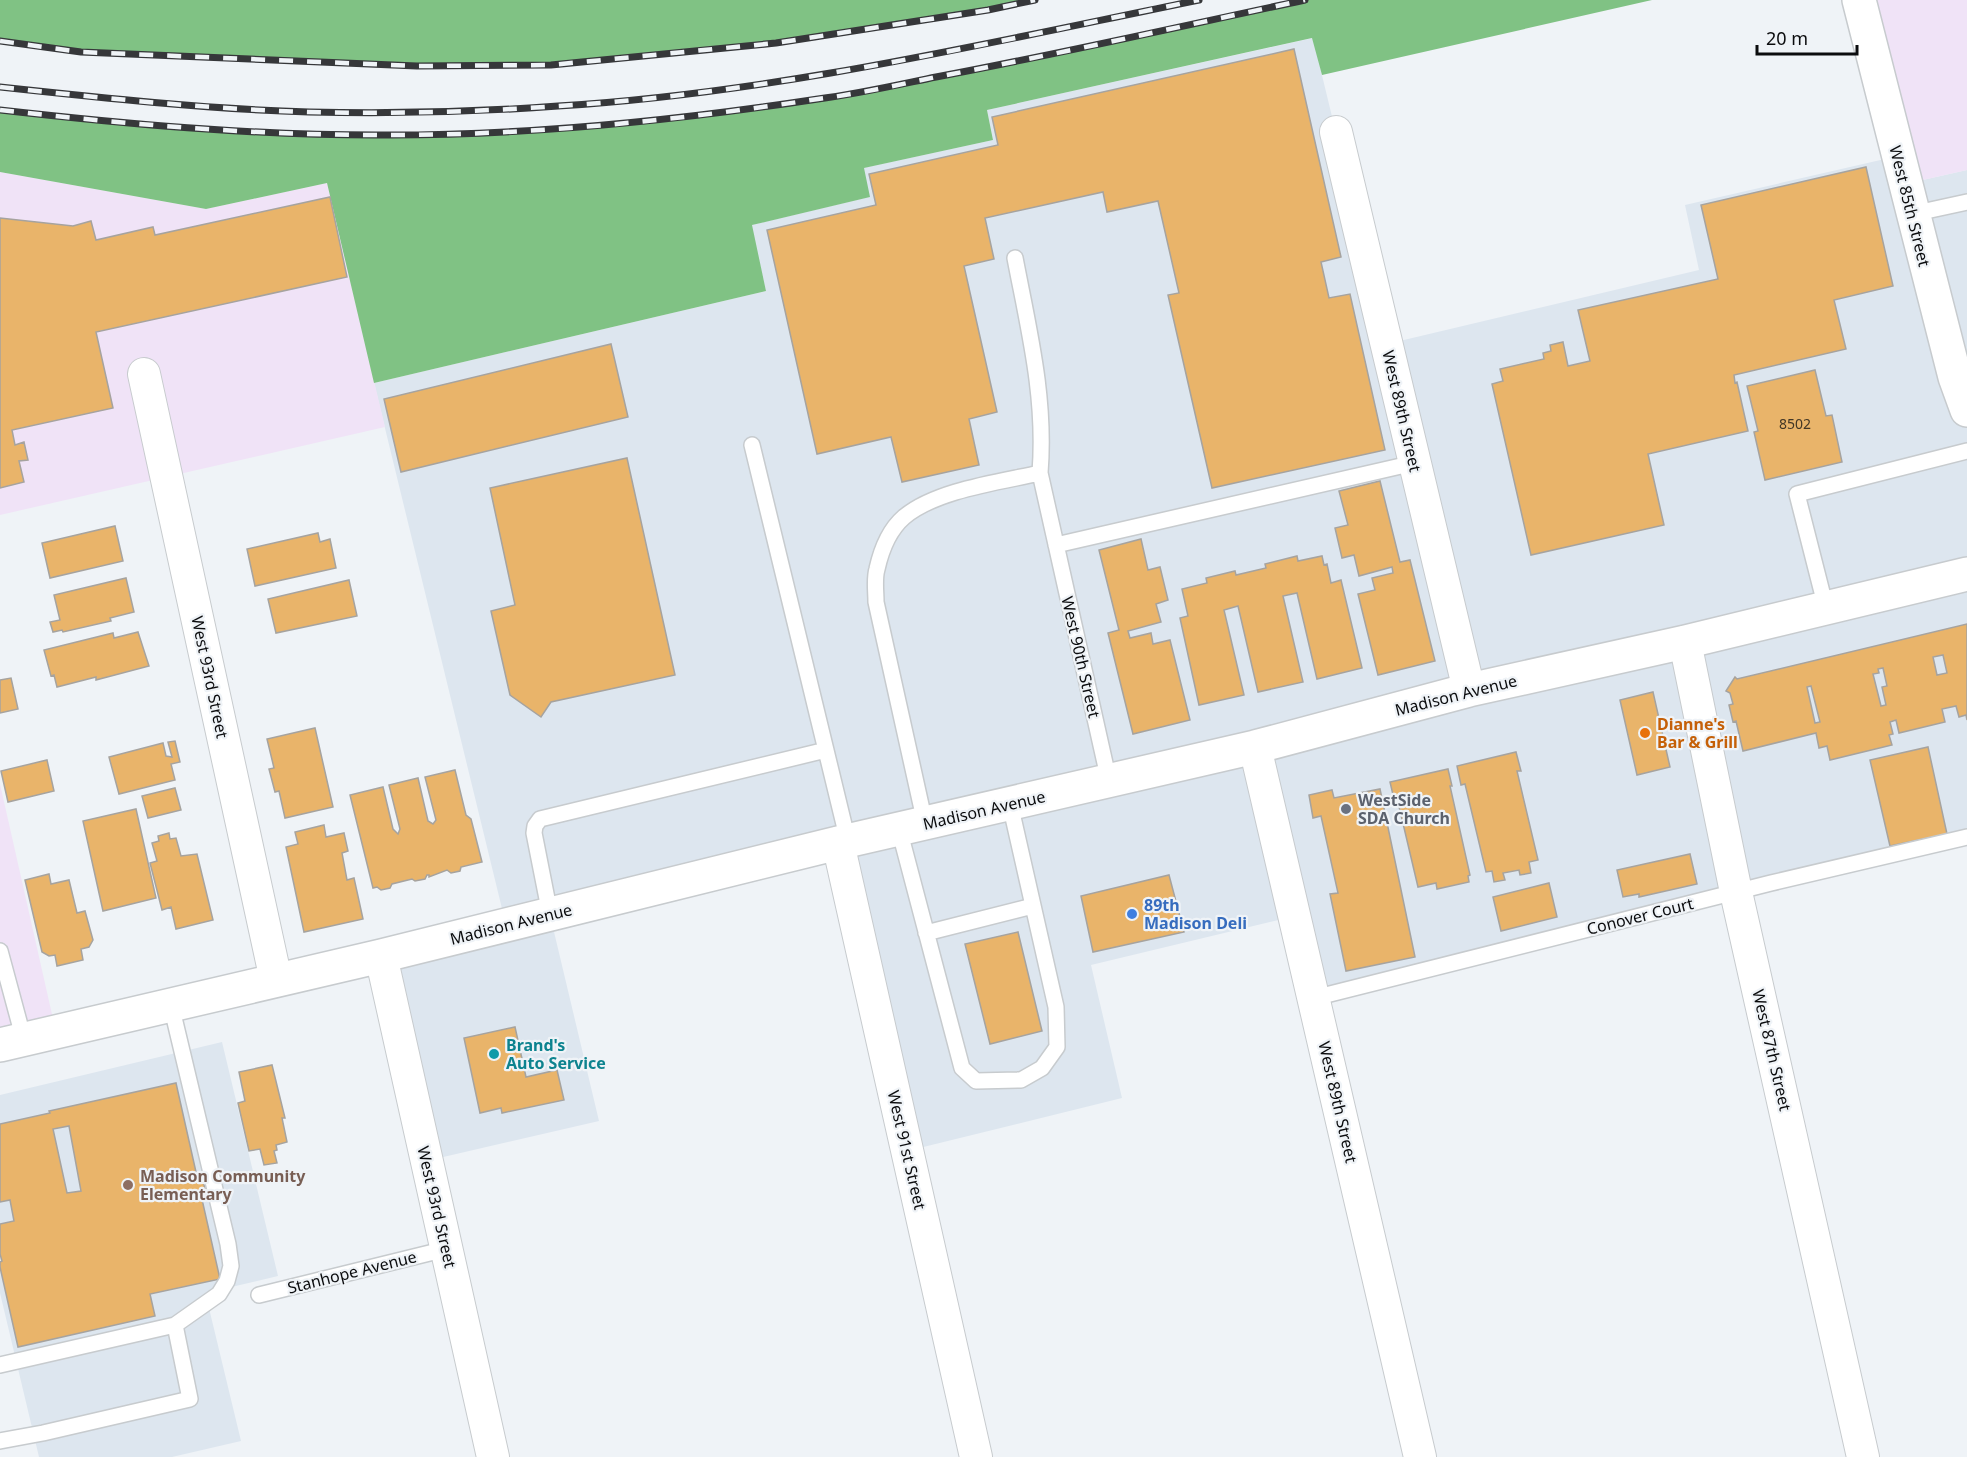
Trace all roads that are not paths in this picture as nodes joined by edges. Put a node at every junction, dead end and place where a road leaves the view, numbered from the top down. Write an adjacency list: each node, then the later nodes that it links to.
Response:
1 (1859, 0): 4 (street, West 85th Street)
2 (1336, 132): 10 (street, West 89th Street)
3 (1967, 202): 4 (lane)
4 (1912, 214): 7 (street, West 85th Street)
5 (1015, 258): 11 (lane, West 90th Street)
6 (144, 374): 30 (street, West 93rd Street)
7 (1967, 410)
8 (752, 445): 18 (lane)
9 (1967, 452): 14 (lane)
10 (1414, 463): 12 (lane); 16 (street, West 89th Street)
11 (1040, 473): 12 (lane, West 90th Street); 21 (lane)
12 (1055, 539): 19 (lane, West 90th Street)
13 (1967, 574): 14 (street, Madison Avenue)
14 (1826, 608): 15 (street, Madison Avenue)
15 (1685, 642): 16 (street, Madison Avenue); 24 (street, West 87th Street)
16 (1469, 690): 17 (street, Madison Avenue)
17 (1255, 747): 19 (street, Madison Avenue); 31 (street, West 89th Street)
18 (826, 750): 23 (lane); 26 (lane)
19 (1109, 781): 20 (street, Madison Avenue)
20 (1010, 804): 21 (street, Madison Avenue); 25 (lane)
21 (912, 826): 23 (street, Madison Avenue); 27 (lane)
22 (1967, 837): 24 (lane, Conover Court)
23 (843, 842): 26 (street, Madison Avenue); 40 (street, West 91st Street)
24 (1736, 892): 31 (lane, Conover Court); 42 (street, West 87th Street)
25 (1033, 906): 27 (lane); 27 (lane)
26 (550, 914): 29 (street, Madison Avenue)
27 (926, 933)
28 (0, 952): 33 (lane)
29 (381, 956): 30 (street, Madison Avenue); 34 (street, West 93rd Street)
30 (276, 981): 32 (street, Madison Avenue)
31 (1314, 998): 41 (street, West 89th Street)
32 (171, 1005): 33 (street, Madison Avenue); 36 (lane)
33 (12, 1043)
34 (446, 1249): 35 (lane, Stanhope Avenue); 39 (street, West 93rd Street)
35 (259, 1295)
36 (175, 1325): 37 (lane); 38 (lane)
37 (0, 1365)
38 (0, 1441)
39 (493, 1457)
40 (976, 1457)
41 (1420, 1457)
42 (1863, 1457)

